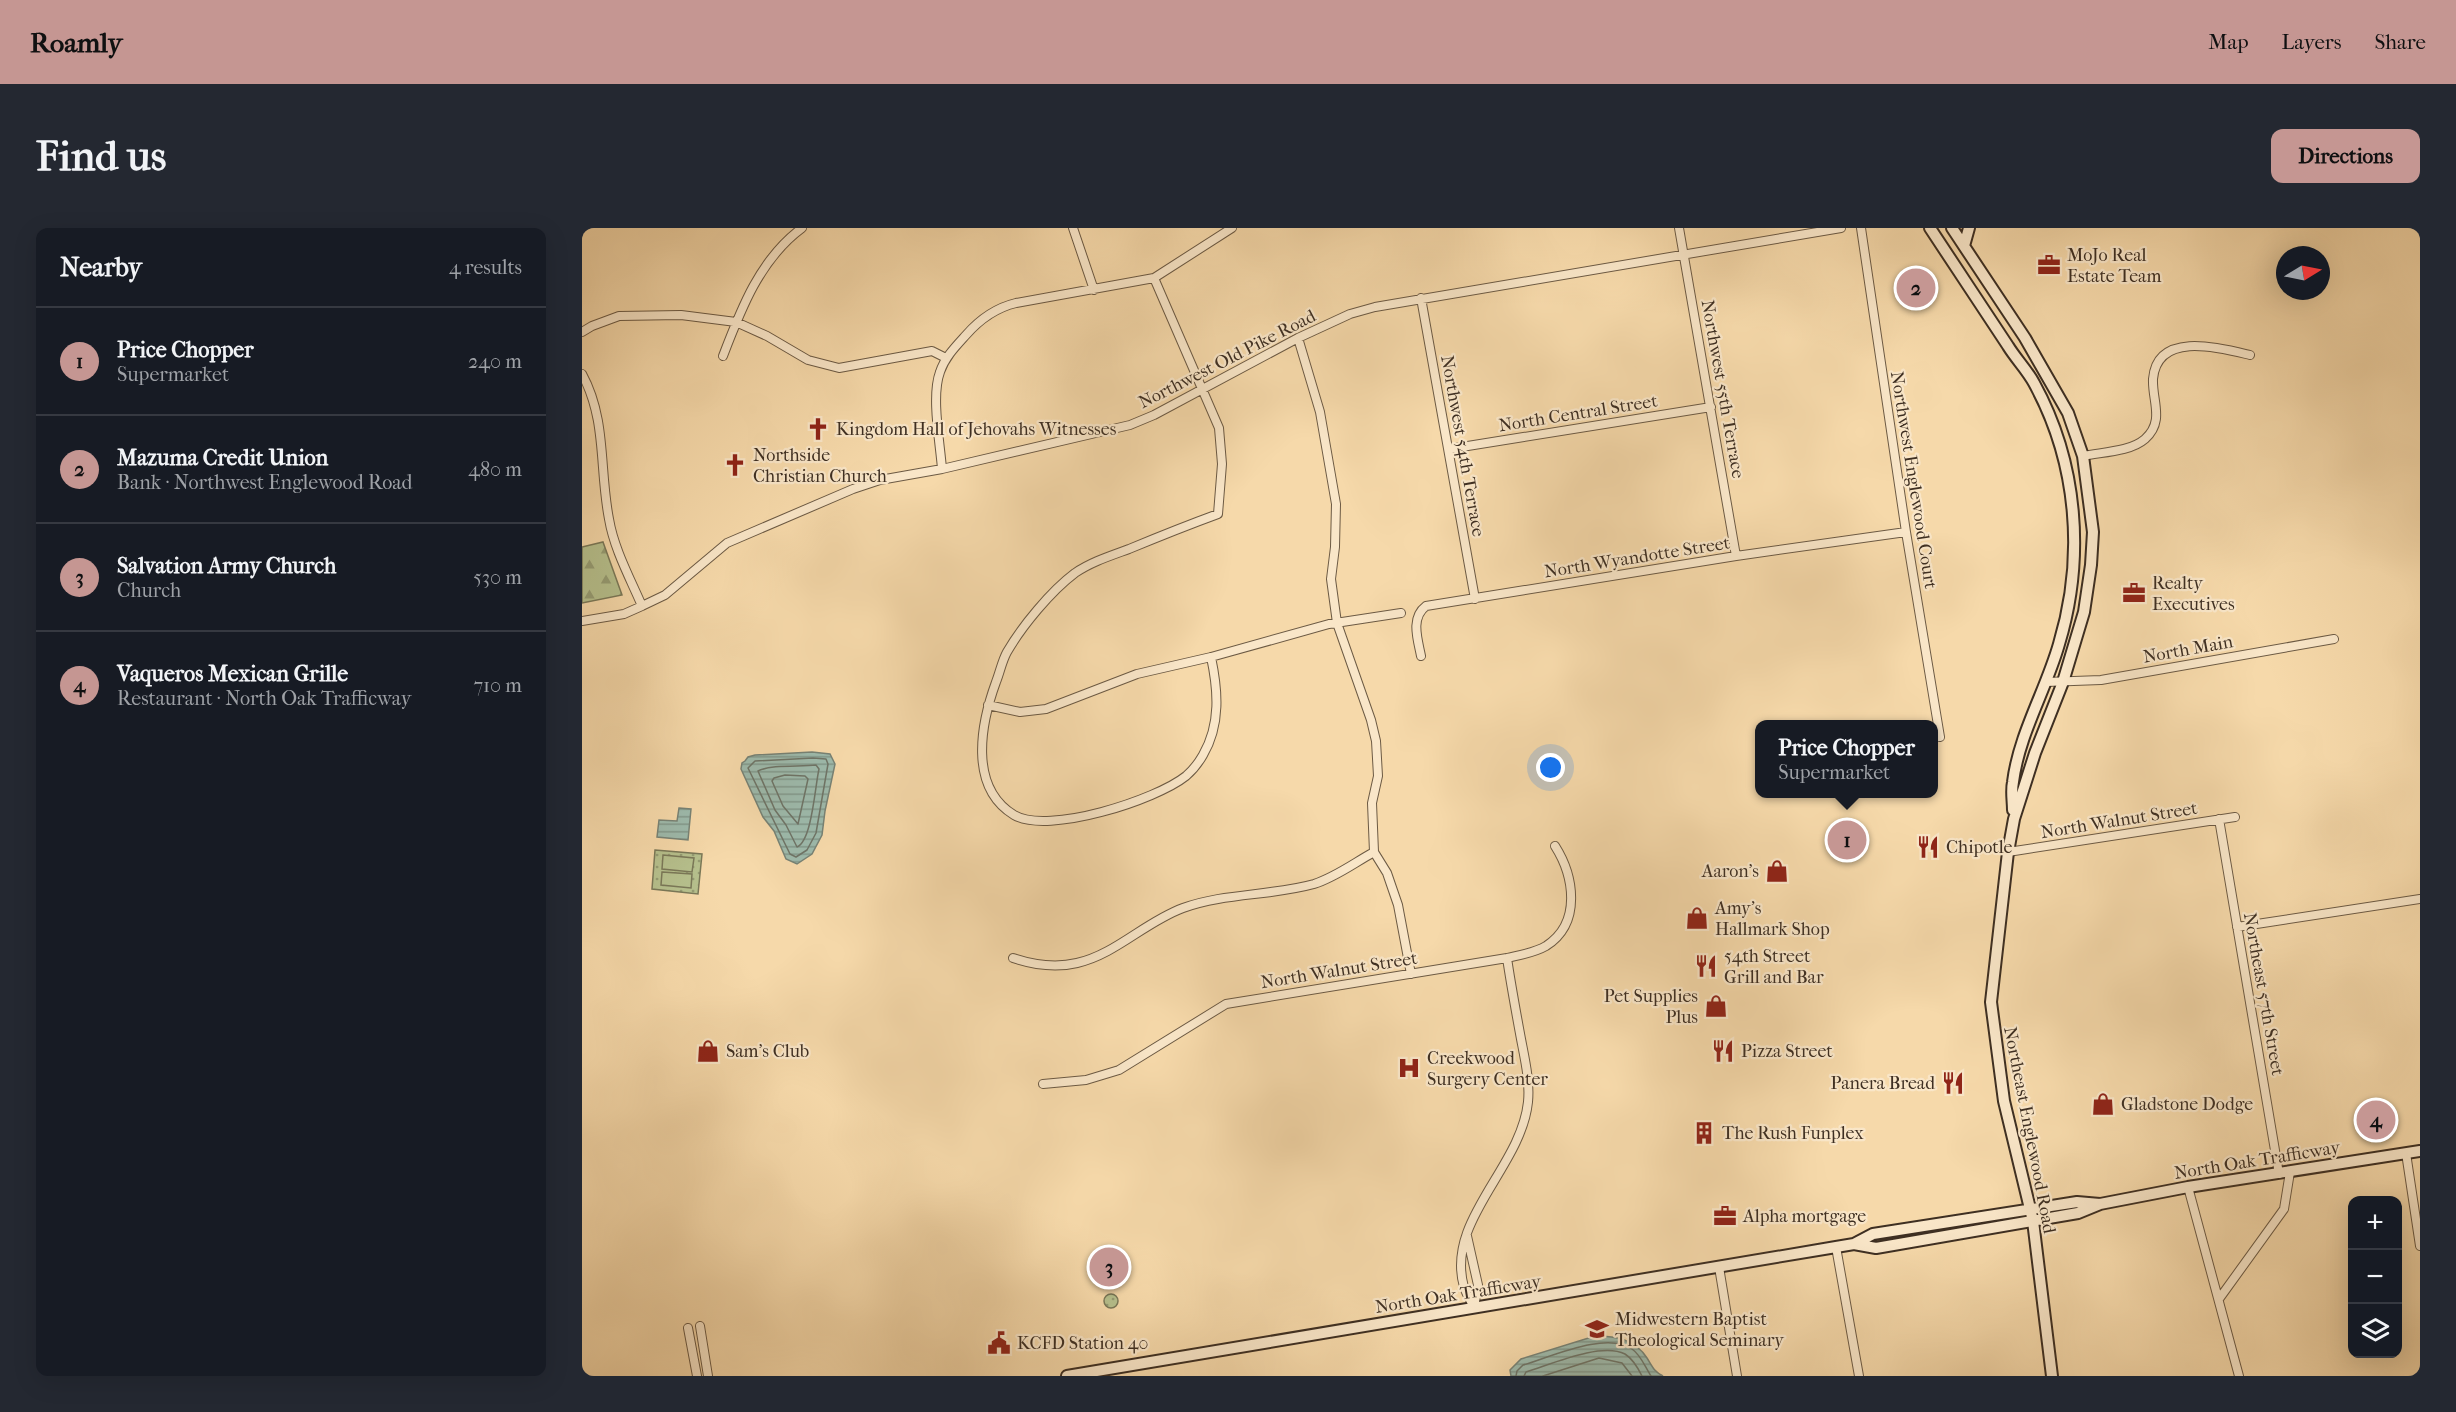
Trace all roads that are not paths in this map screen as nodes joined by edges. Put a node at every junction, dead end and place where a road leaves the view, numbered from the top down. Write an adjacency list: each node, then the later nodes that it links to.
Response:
1 (802, 228): 15 (street)
2 (1073, 228): 13 (street)
3 (1232, 228): 12 (street)
4 (1679, 228): 11 (street, Northwest 55th Terrace)
5 (1841, 228): 11 (street, Northwest Old Pike Road)
6 (1861, 228): 27 (street, Northwest Englewood Court)
7 (1930, 228): 37 (main road, Northeast Englewood Road)
8 (1952, 228): 10 (main road, Northeast Englewood Road)
9 (1970, 228): 10 (main road)
10 (1964, 246): 25 (main road, Northeast Englewood Road)
11 (1683, 254): 14 (street, Northwest Old Pike Road); 23 (street, Northwest 55th Terrace)
12 (1154, 278): 13 (street); 22 (street)
13 (1094, 290): 20 (street)
14 (1421, 298): 17 (street, Northwest Old Pike Road); 24 (street, Northwest 54th Terrace)
15 (736, 322): 16 (street); 19 (street); 20 (street)
16 (582, 332)
17 (1298, 338): 22 (street, Northwest Old Pike Road); 33 (street)
18 (2250, 355): 25 (street)
19 (723, 356)
20 (946, 358): 26 (street)
21 (582, 374): 30 (street)
22 (1204, 390): 26 (street, Northwest Old Pike Road); 39 (street)
23 (1711, 407): 24 (street, North Central Street); 28 (street, Northwest 55th Terrace)
24 (1449, 449): 29 (street, Northwest 54th Terrace)
25 (2083, 456): 38 (main road, Northeast Englewood Road)
26 (942, 469): 30 (street, Northwest Old Pike Road)
27 (1906, 532): 28 (street, North Wyandotte Street); 40 (street, Northwest Englewood Court)
28 (1736, 556): 29 (street, North Wyandotte Street)
29 (1475, 599): 35 (street, North Wyandotte Street)
30 (642, 606): 32 (street, Northwest Old Pike Road)
31 (1401, 614): 33 (street)
32 (582, 621)
33 (1337, 623): 36 (street); 47 (street)
34 (2334, 639): 38 (street, North Main)
35 (1421, 656)
36 (1211, 657): 39 (street); 39 (street)
37 (2046, 682): 38 (street, North Main); 44 (main road, Northeast Englewood Road)
38 (2063, 682): 44 (main road, Northeast Englewood Road)
39 (988, 705)
40 (1937, 720)
41 (1938, 725): 42 (street, Northwest Englewood Court)
42 (1940, 737)
43 (2235, 817): 45 (street, North Walnut Street)
44 (2014, 819): 48 (main road, Northeast Englewood Road)
45 (2219, 819): 48 (street, North Walnut Street); 50 (street, Northeast 57th Street)
46 (1554, 846): 52 (street, North Walnut Street)
47 (1374, 852): 51 (street); 53 (street)
48 (2008, 852): 60 (main road, Northeast Englewood Road)
49 (2420, 899): 50 (street)
50 (2237, 927): 57 (street, Northeast 57th Street)
51 (1013, 958)
52 (1506, 958): 53 (street, North Walnut Street); 62 (street)
53 (1411, 974): 54 (street, North Walnut Street)
54 (1043, 1083)
55 (2420, 1151): 56 (main road, North Oak Trafficway)
56 (2406, 1154): 57 (main road, North Oak Trafficway); 64 (street)
57 (2285, 1173): 58 (main road, North Oak Trafficway); 67 (street, Northeast 57th Street)
58 (2188, 1187): 59 (main road, North Oak Trafficway); 67 (street)
59 (2100, 1204): 60 (main road, North Oak Trafficway); 61 (main road, North Oak Trafficway)
60 (2030, 1209): 61 (main road, Northeast Englewood Road); 63 (main road, North Oak Trafficway)
61 (2033, 1221): 63 (main road, North Oak Trafficway); 76 (main road, Northeast Englewood Road)
62 (1467, 1236): 68 (street); 68 (street)
63 (1854, 1244): 65 (main road, North Oak Trafficway)
64 (2420, 1246)
65 (1836, 1247): 66 (main road, North Oak Trafficway); 75 (street)
66 (1719, 1267): 68 (main road, North Oak Trafficway); 74 (street)
67 (2219, 1299): 77 (street)
68 (1474, 1307): 73 (main road, North Oak Trafficway)
69 (700, 1326): 72 (street)
70 (688, 1328): 71 (street)
71 (697, 1376)
72 (708, 1376)
73 (1067, 1376)
74 (1737, 1376)
75 (1859, 1376)
76 (2052, 1376)
77 (2239, 1376)

